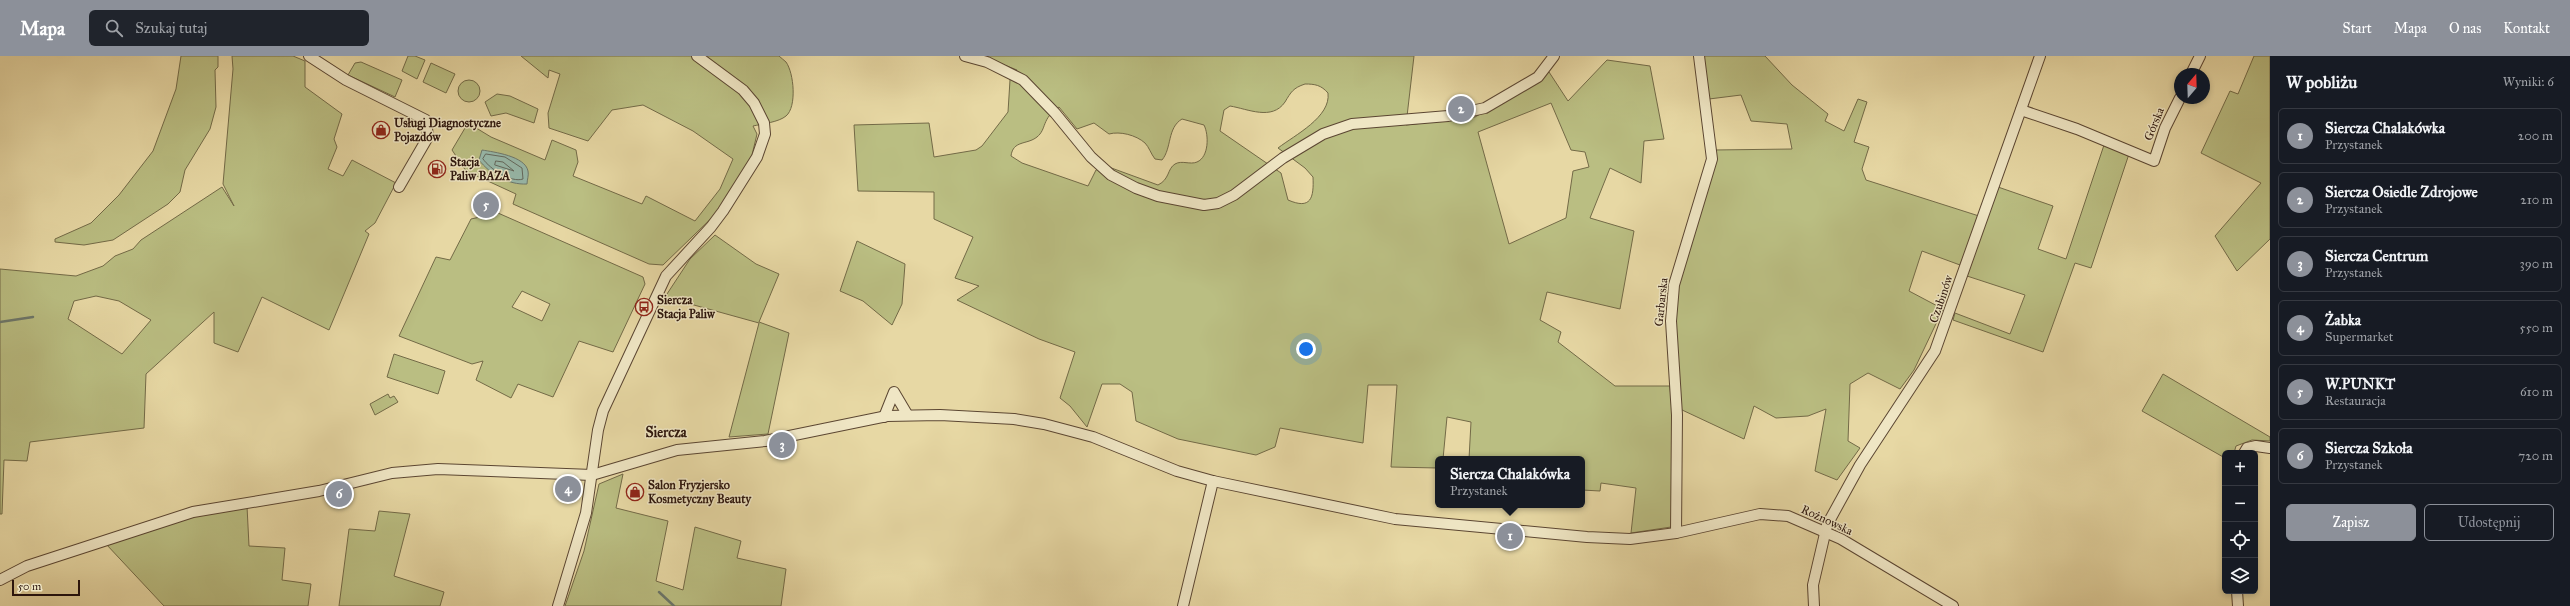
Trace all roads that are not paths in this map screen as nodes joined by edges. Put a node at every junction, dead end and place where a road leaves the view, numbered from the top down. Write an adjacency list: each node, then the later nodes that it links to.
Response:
1 (309, 56): 11 (street)
2 (697, 56): 16 (street)
3 (965, 56): 4 (street)
4 (1554, 56)
5 (1699, 56): 19 (street, Garbarska)
6 (2040, 56): 10 (street, Czubinów)
7 (2200, 56): 8 (street)
8 (2194, 68)
9 (2177, 104): 10 (street, Górska)
10 (2021, 110): 18 (street, Czubinów)
11 (399, 187)
12 (907, 414): 13 (street, Rożnowska); 13 (street); 17 (street, Rożnowska)
13 (884, 417): 16 (street, Rożnowska)
14 (2270, 448): 15 (street)
15 (2246, 450)
16 (592, 475): 20 (street, Rożnowska); 22 (street)
17 (1212, 481): 19 (street, Rożnowska); 23 (street)
18 (1826, 531): 19 (street, Rożnowska); 24 (street, Czubinów); 25 (street, Rożnowska)
19 (1676, 533)
20 (0, 580)
21 (2237, 594): 26 (street)
22 (558, 606)
23 (1183, 606)
24 (1814, 606)
25 (1953, 606)
26 (2238, 606)

